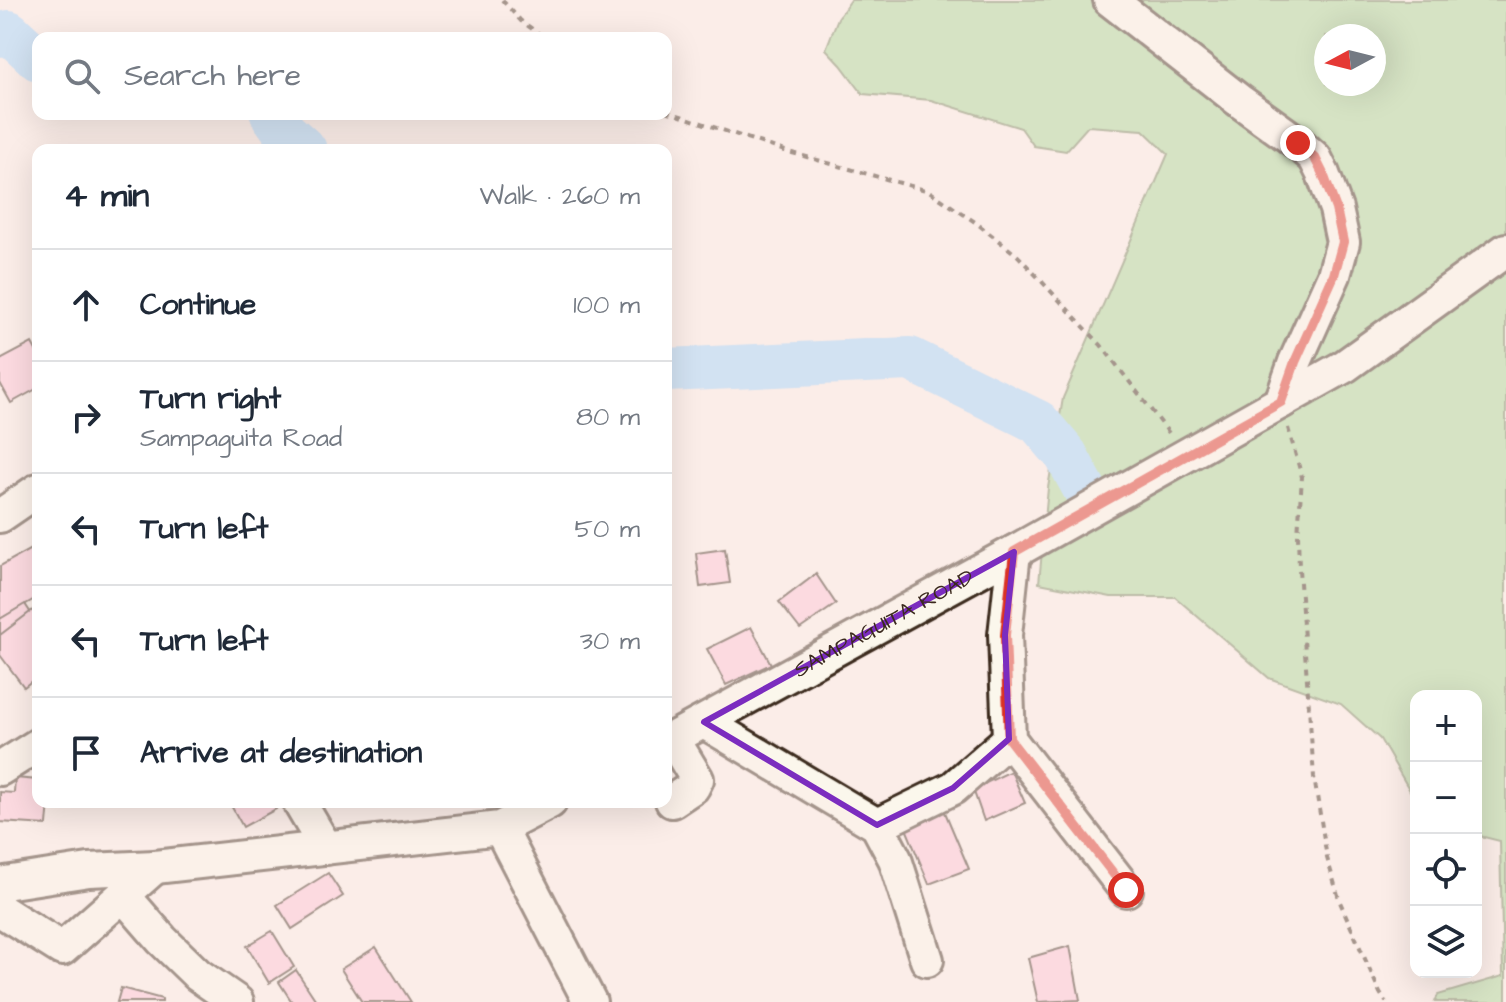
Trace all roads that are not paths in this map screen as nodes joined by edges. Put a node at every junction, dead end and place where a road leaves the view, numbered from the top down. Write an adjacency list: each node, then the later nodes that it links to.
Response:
1 (1110, 0): 3 (street)
2 (1506, 250): 3 (street, SAMPAGUITA ROAD)
3 (1281, 402): 6 (street, SAMPAGUITA ROAD)
4 (32, 494): 5 (street)
5 (0, 516)
6 (1014, 552): 7 (street, SAMPAGUITA ROAD); 9 (street)
7 (704, 722): 8 (street, SAMPAGUITA ROAD); 16 (street)
8 (672, 739)
9 (1009, 739): 16 (street); 21 (street)
10 (672, 745): 13 (street)
11 (32, 749): 12 (street)
12 (0, 769)
13 (672, 801)
14 (303, 808): 18 (street)
15 (533, 808): 17 (street)
16 (877, 825): 24 (street)
17 (500, 828): 18 (street); 26 (street)
18 (326, 848): 19 (street)
19 (155, 867): 20 (street); 22 (street)
20 (0, 888)
21 (1126, 890)
22 (123, 895): 23 (street); 25 (street)
23 (0, 910)
24 (927, 960)
25 (237, 1002)
26 (590, 1002)

